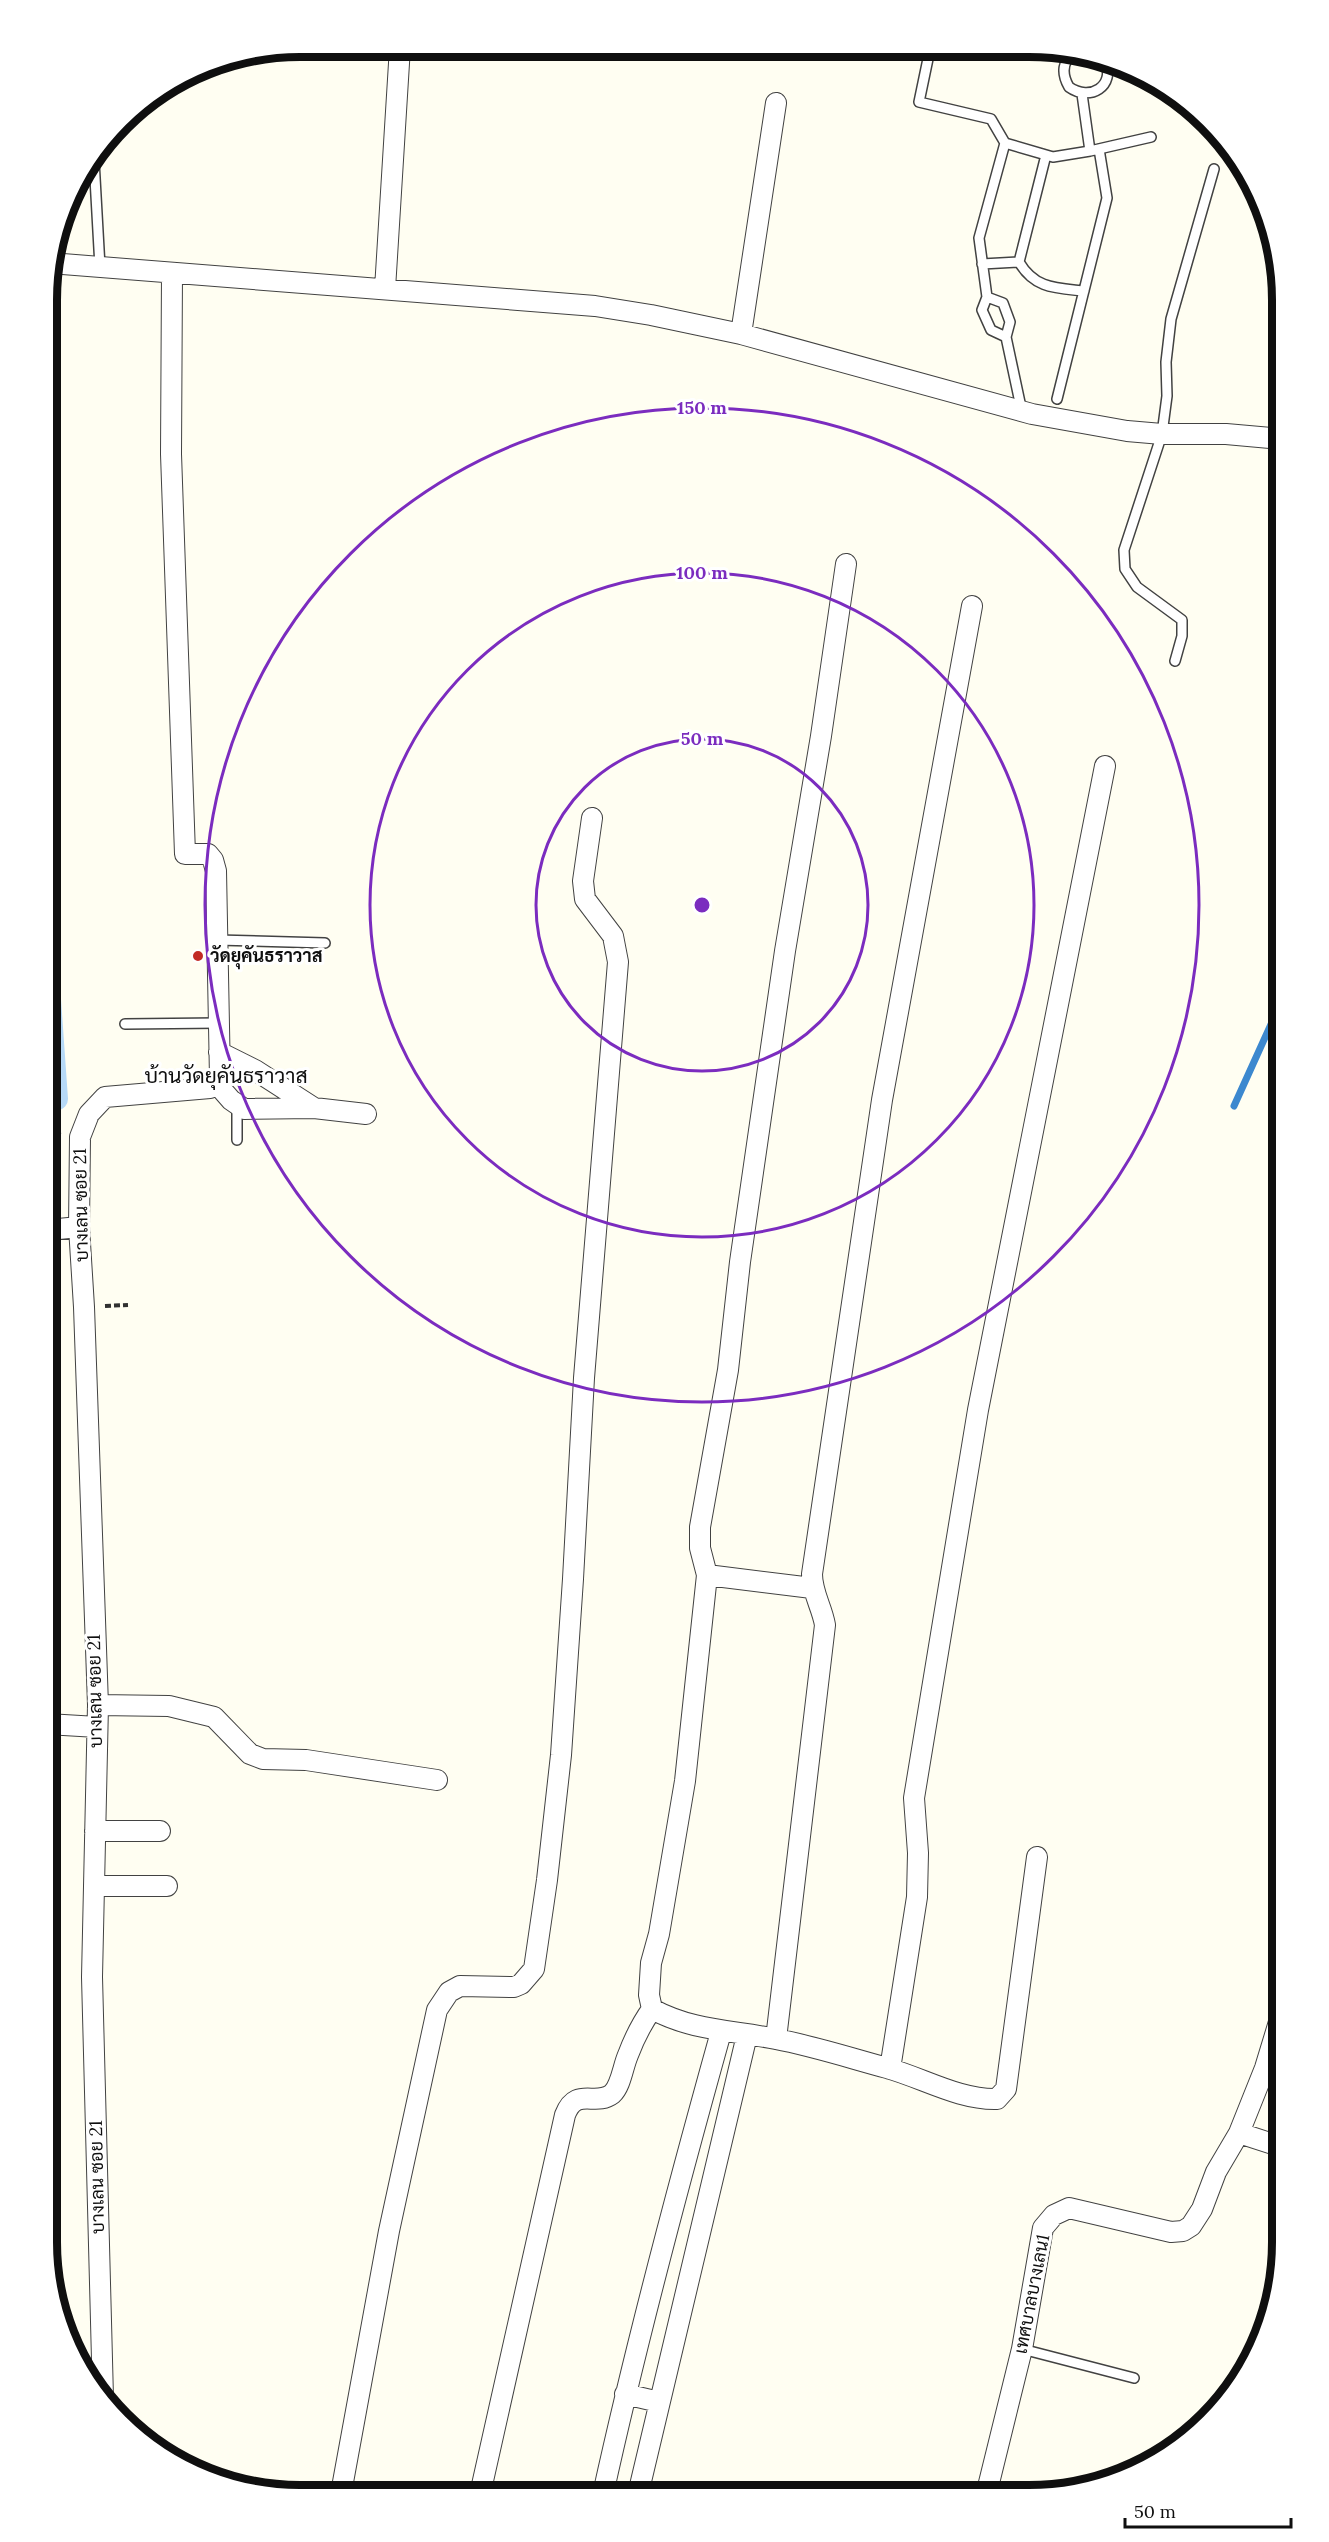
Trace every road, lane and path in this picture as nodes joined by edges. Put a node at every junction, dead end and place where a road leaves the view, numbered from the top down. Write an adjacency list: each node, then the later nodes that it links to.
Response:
1 (399, 57): 18 (street)
2 (928, 57): 8 (lane)
3 (1067, 60): 5 (lane)
4 (1107, 70): 5 (lane)
5 (1082, 94): 9 (lane)
6 (776, 104): 21 (street)
7 (1151, 137): 9 (lane)
8 (1005, 143): 10 (lane); 15 (lane)
9 (1094, 150): 10 (lane); 19 (lane)
10 (1046, 154): 13 (lane)
11 (1214, 170): 25 (lane)
12 (95, 171): 16 (lane)
13 (1019, 262): 15 (lane); 19 (lane)
14 (60, 264): 16 (street)
15 (982, 264): 20 (lane)
16 (100, 267): 17 (street)
17 (172, 273): 18 (street); 32 (street)
18 (385, 289): 21 (street)
19 (1084, 291): 23 (lane)
20 (987, 297): 22 (lane); 22 (lane)
21 (741, 334): 24 (street)
22 (1006, 337): 24 (lane)
23 (1057, 399)
24 (1022, 412): 25 (street)
25 (1162, 434): 26 (street); 29 (lane)
26 (1272, 438)
27 (846, 564): 44 (street)
28 (972, 606): 45 (street)
29 (1175, 661)
30 (1105, 766): 60 (street)
31 (592, 818): 70 (street)
32 (218, 940): 33 (lane); 34 (street)
33 (325, 943)
34 (219, 1023): 35 (lane); 36 (street)
35 (125, 1024)
36 (219, 1052): 37 (street); 39 (street)
37 (213, 1086): 38 (street); 42 (street, บางเลน ซอย 21)
38 (237, 1106): 39 (street); 41 (lane)
39 (314, 1108): 40 (street)
40 (366, 1114)
41 (237, 1140)
42 (79, 1227): 43 (street); 46 (street, บางเลน ซอย 21)
43 (57, 1229)
44 (706, 1575): 45 (street); 55 (street)
45 (812, 1588): 58 (street)
46 (98, 1705): 48 (street, บางเลน ซอย 21); 49 (street)
47 (57, 1725): 48 (street)
48 (97, 1727): 50 (street, บางเลน ซอย 21)
49 (437, 1780)
50 (95, 1831): 51 (street); 53 (street, บางเลน ซอย 21)
51 (160, 1831)
52 (1037, 1857): 60 (street)
53 (94, 1886): 54 (street); 67 (street, บางเลน ซอย 21)
54 (167, 1886)
55 (652, 2008): 56 (street); 71 (street)
56 (721, 2032): 57 (street); 63 (street)
57 (747, 2035): 58 (street); 64 (street)
58 (776, 2039): 60 (street)
59 (1272, 2045): 61 (street, เทศบาลบางเลน1)
60 (890, 2069)
61 (1239, 2133): 62 (street); 65 (street, เทศบาลบางเลน1)
62 (1272, 2144)
63 (666, 2232): 64 (street); 68 (street)
64 (698, 2241): 69 (street)
65 (1022, 2349): 66 (lane); 74 (street, เทศบาลบางเลน1)
66 (1134, 2378)
67 (103, 2384)
68 (625, 2394): 69 (street); 72 (street)
69 (659, 2402): 73 (street)
70 (342, 2485)
71 (482, 2485)
72 (605, 2485)
73 (640, 2485)
74 (988, 2485)

